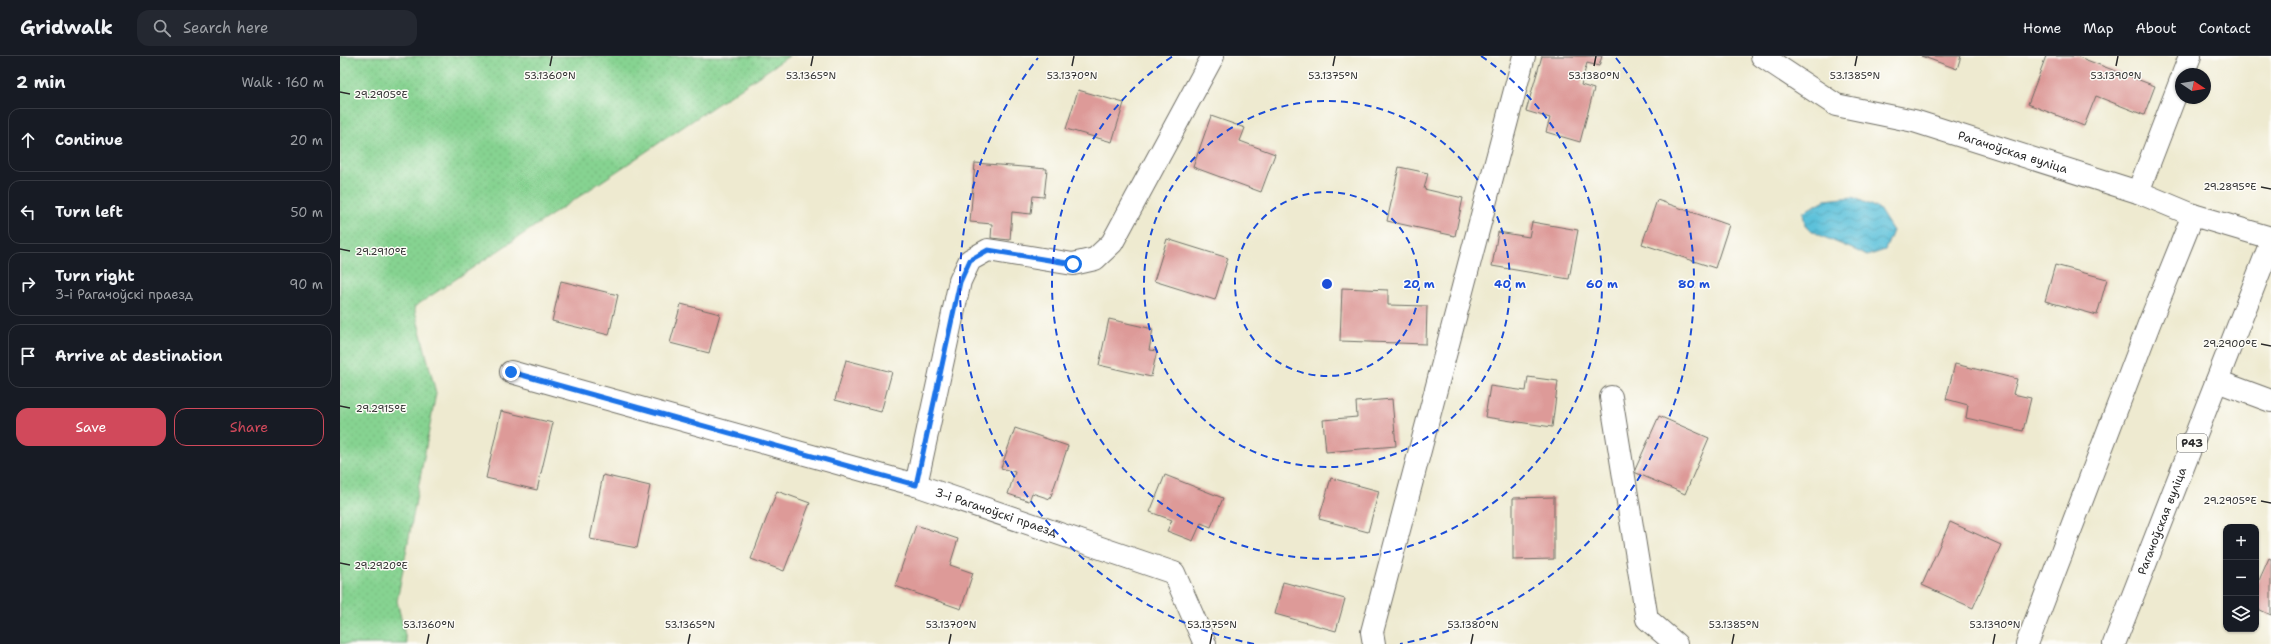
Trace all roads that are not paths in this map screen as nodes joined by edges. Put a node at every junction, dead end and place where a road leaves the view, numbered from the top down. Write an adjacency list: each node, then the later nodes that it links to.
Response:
1 (1213, 56): 15 (street)
2 (1524, 56): 17 (street)
3 (1762, 56): 7 (street, Рагачоўская вуліца)
4 (2190, 56): 5 (street)
5 (2185, 68)
6 (2175, 96): 7 (street)
7 (2138, 192): 8 (street, Рагачоўская вуліца)
8 (2193, 215): 9 (street, Рагачоўская вуліца); 19 (street)
9 (2271, 238)
10 (2271, 242): 12 (street, Рагачоўская вуліца / Р43)
11 (511, 372): 15 (street, 3-і Рагачоўскі праезд)
12 (2217, 381): 14 (street); 20 (street, Рагачоўская вуліца / Р43)
13 (1611, 397): 18 (street)
14 (2271, 401)
15 (916, 485): 16 (street, 3-і Рагачоўскі праезд)
16 (1205, 644)
17 (1374, 644)
18 (1676, 644)
19 (2027, 644)
20 (2114, 644)

